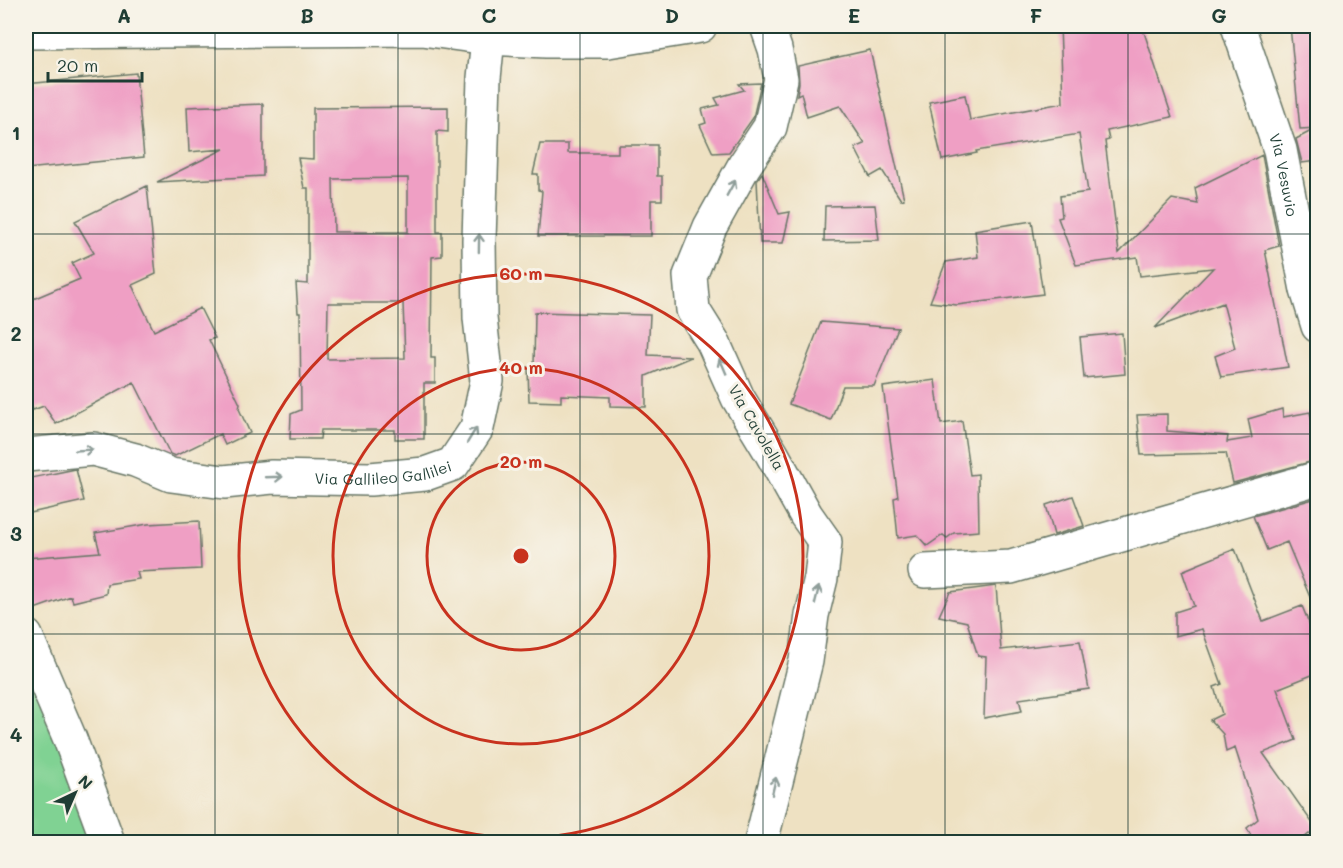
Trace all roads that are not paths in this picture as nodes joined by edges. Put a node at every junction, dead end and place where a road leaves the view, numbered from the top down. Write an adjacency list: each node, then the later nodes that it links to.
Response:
1 (700, 26): 5 (street)
2 (766, 26): 13 (street, Via Cavolella, one-way to 2)
3 (1238, 26): 6 (street, Via Vesuvio)
4 (26, 32): 5 (street)
5 (488, 38): 8 (street, Via Gallileo Gallilei, one-way to 5)
6 (1312, 290): 7 (street, Via Vesuvio)
7 (1317, 326)
8 (26, 454)
9 (1317, 478): 10 (street)
10 (926, 571)
11 (26, 636): 12 (street)
12 (108, 843)
13 (761, 843)

